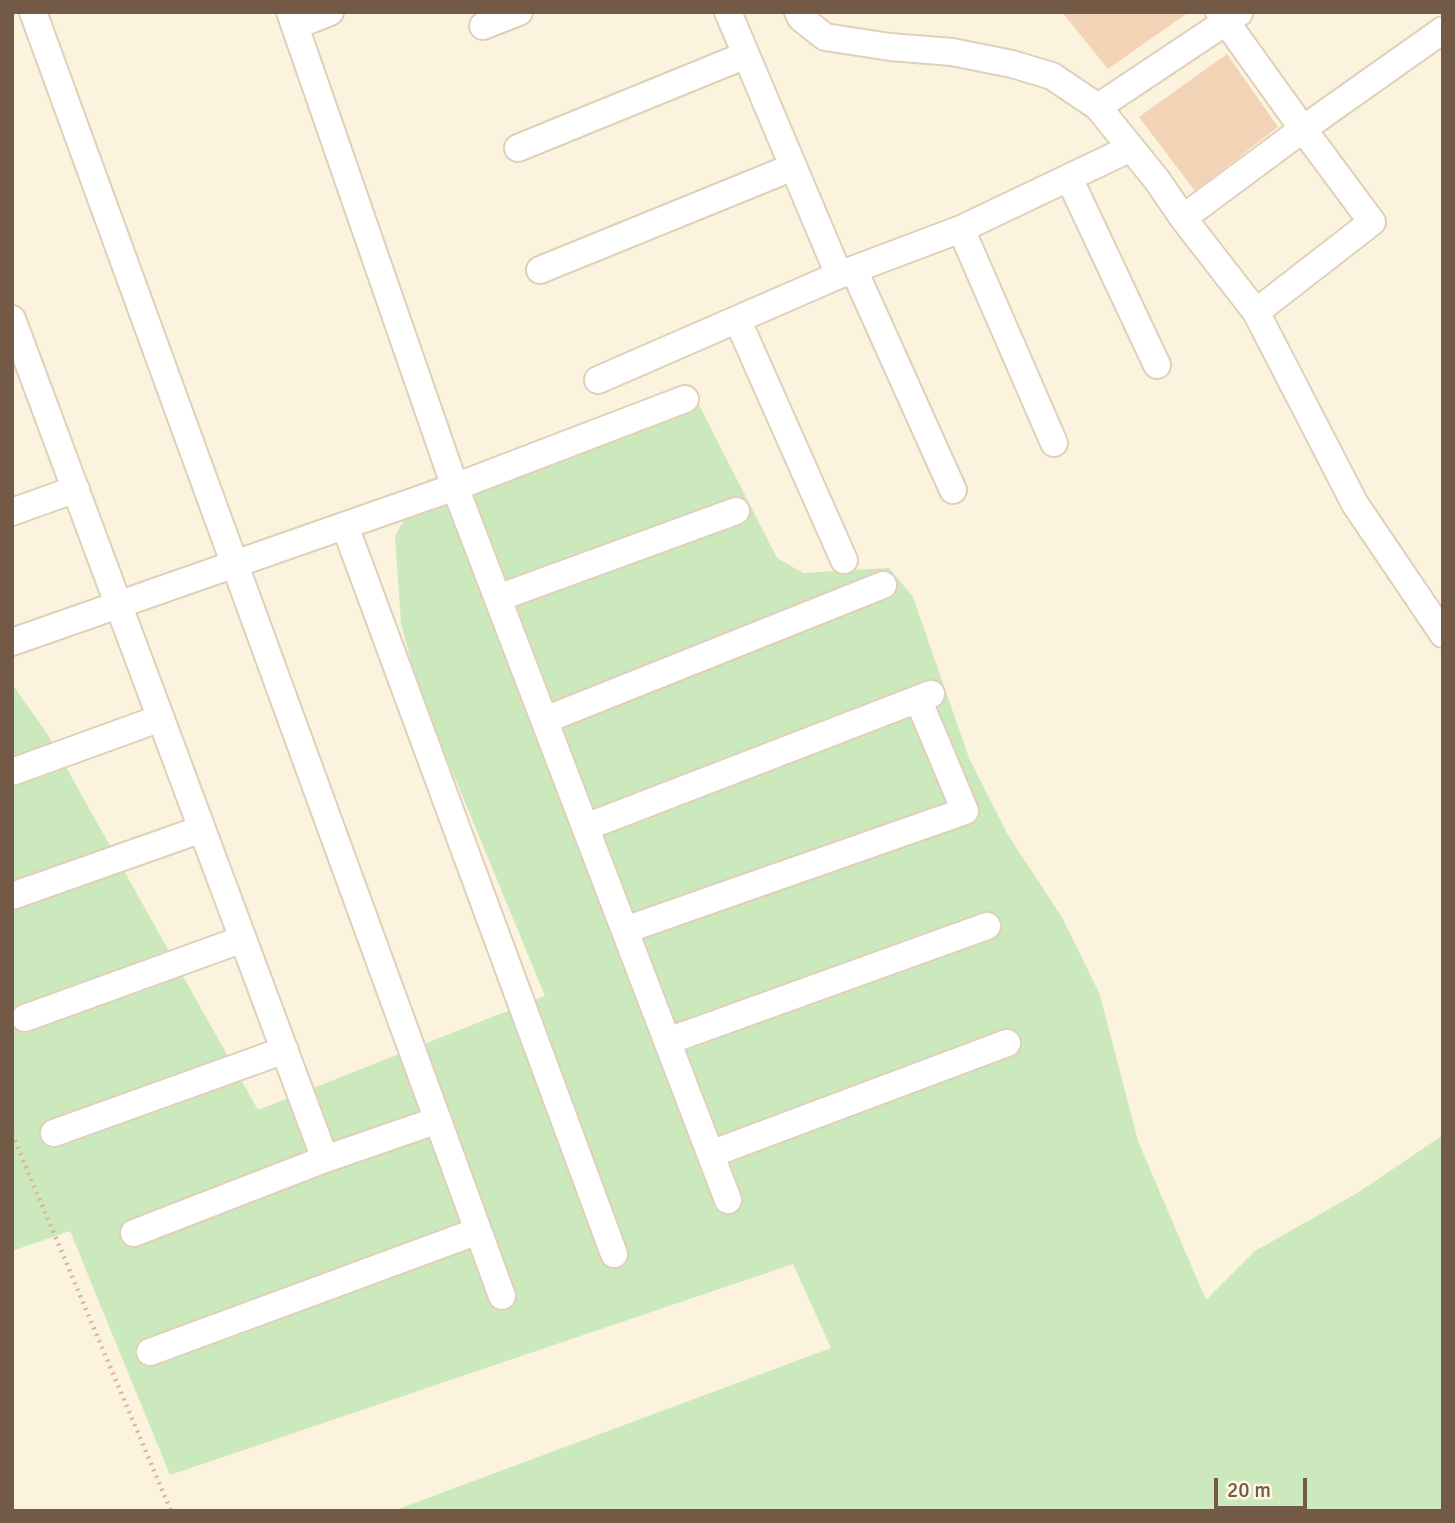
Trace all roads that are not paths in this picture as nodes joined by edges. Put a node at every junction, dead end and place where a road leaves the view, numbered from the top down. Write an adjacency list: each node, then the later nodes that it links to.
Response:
1 (33, 12): 36 (street)
2 (330, 12): 7 (street)
3 (519, 12): 8 (street)
4 (728, 12): 10 (street)
5 (798, 12): 11 (street)
6 (1228, 16): 11 (street); 12 (street)
7 (293, 19): 29 (street)
8 (483, 26)
9 (1443, 30): 12 (street)
10 (746, 55): 13 (street); 15 (street)
11 (1097, 107): 14 (street)
12 (1303, 129): 17 (street); 21 (street)
13 (518, 148)
14 (1131, 148): 16 (street); 17 (street)
15 (793, 167): 19 (street); 20 (street)
16 (1069, 178): 18 (street); 24 (street)
17 (1183, 218): 21 (street)
18 (961, 229): 20 (street); 28 (street)
19 (540, 270)
20 (847, 272): 23 (street); 31 (street)
21 (1256, 312): 40 (street)
22 (12, 319): 26 (street)
23 (738, 321): 25 (street); 35 (street)
24 (1157, 365)
25 (598, 380)
26 (23, 381): 30 (street)
27 (685, 399): 29 (street)
28 (1054, 443)
29 (455, 487): 34 (street); 38 (street)
30 (76, 489): 33 (street); 39 (street)
31 (953, 490)
32 (736, 511): 38 (street)
33 (12, 512)
34 (345, 526): 36 (street); 62 (street)
35 (844, 559)
36 (234, 565): 39 (street); 55 (street)
37 (883, 585): 43 (street)
38 (498, 597): 43 (street)
39 (118, 604): 41 (street); 42 (street)
40 (1443, 634)
41 (12, 642)
42 (161, 718): 44 (street); 46 (street)
43 (545, 720): 45 (street)
44 (12, 772)
45 (586, 827): 49 (street); 49 (street)
46 (202, 829): 47 (street); 50 (street)
47 (12, 896)
48 (987, 926): 52 (street)
49 (625, 930): 52 (street)
50 (243, 939): 51 (street); 54 (street)
51 (25, 1018)
52 (668, 1041): 57 (street)
53 (1007, 1043): 57 (street)
54 (285, 1050): 56 (street); 58 (street)
55 (438, 1121): 58 (street); 60 (street)
56 (54, 1133)
57 (711, 1154): 59 (street)
58 (325, 1160): 61 (street)
59 (728, 1200)
60 (478, 1231): 63 (street); 64 (street)
61 (134, 1233)
62 (614, 1254)
63 (502, 1296)
64 (150, 1352)

